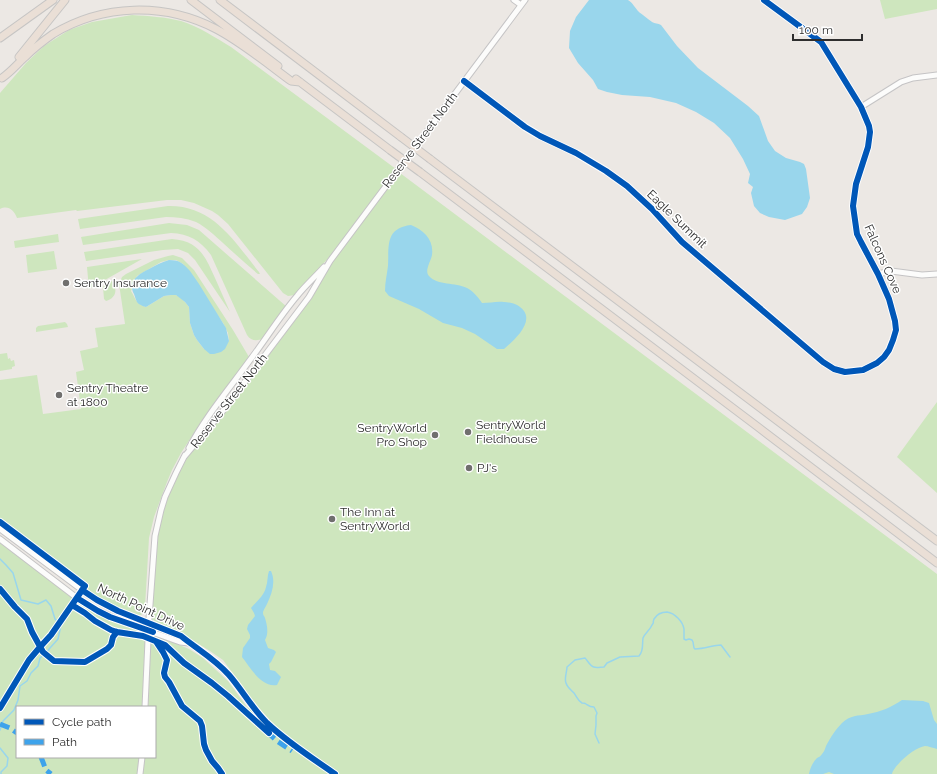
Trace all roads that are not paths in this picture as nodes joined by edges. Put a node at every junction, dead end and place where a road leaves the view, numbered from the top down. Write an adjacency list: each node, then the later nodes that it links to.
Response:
1 (53, 0): 9 (highway)
2 (65, 0): 11 (highway)
3 (190, 0): 13 (highway)
4 (220, 0): 22 (highway, bridge)
5 (514, 0): 8 (street)
6 (525, 0): 8 (street, Reserve Street North)
7 (764, 0): 14 (street, Falcons Cove)
8 (521, 5): 12 (street, Reserve Street North)
9 (0, 38)
10 (937, 75): 14 (street)
11 (1, 79): 13 (highway)
12 (464, 81): 15 (street, Reserve Street North); 18 (street, Eagle Summit)
13 (300, 82): 23 (highway, bridge)
14 (861, 107): 16 (street, Falcons Cove)
15 (330, 261): 19 (street, Reserve Street North); 19 (street, Reserve Street North)
16 (878, 274): 17 (street); 18 (street, Falcons Cove)
17 (937, 274)
18 (869, 367)
19 (184, 457): 24 (street)
20 (0, 529): 24 (street, North Point Drive)
21 (0, 539): 25 (street, North Point Drive)
22 (937, 540)
23 (937, 563)
24 (148, 624): 25 (street); 26 (street, North Point Drive)
25 (148, 631): 26 (street, North Point Drive); 27 (street)
26 (190, 643): 30 (street, North Point Drive)
27 (145, 706)
28 (142, 758): 29 (street)
29 (140, 774)
30 (335, 774)

